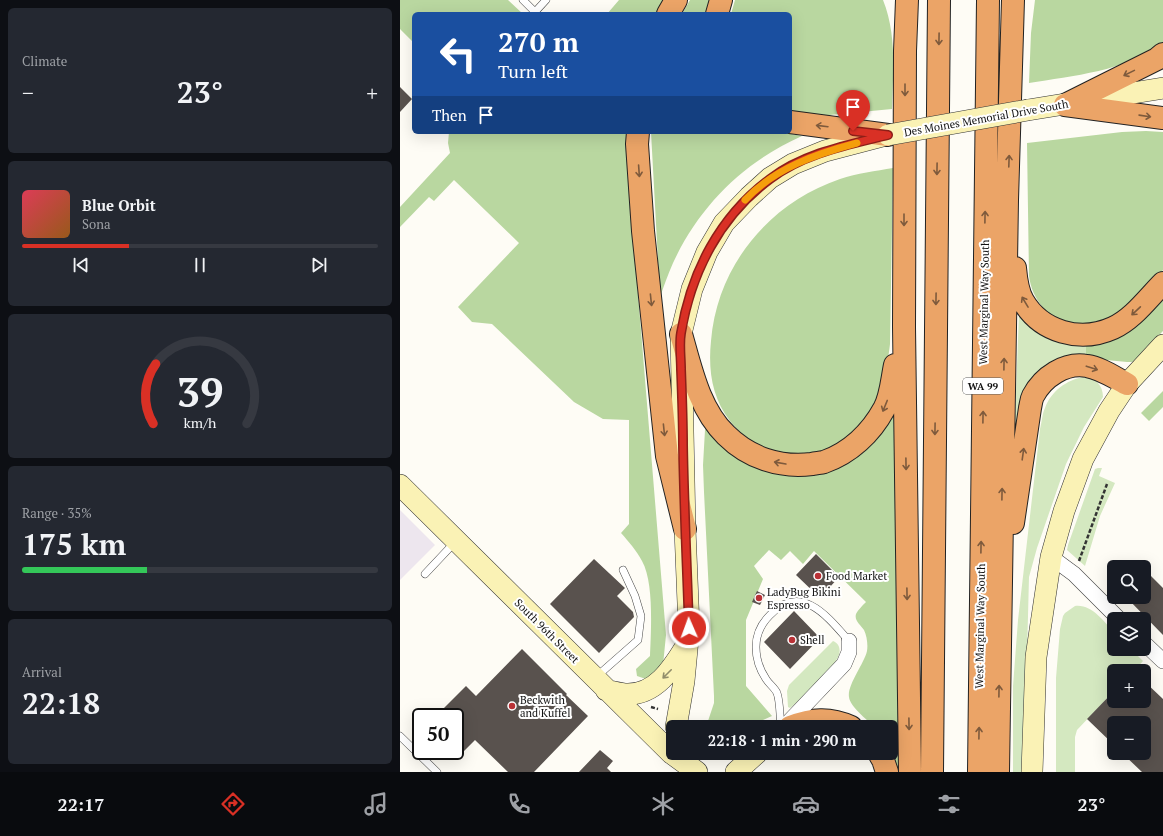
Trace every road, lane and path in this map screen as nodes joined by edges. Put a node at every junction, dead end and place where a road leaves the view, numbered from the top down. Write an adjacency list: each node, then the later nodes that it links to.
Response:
1 (523, 0): 2 (lane)
2 (546, 0)
3 (676, 0): 11 (highway)
4 (721, 0): 12 (highway)
5 (897, 0): 13 (highway)
6 (907, 0): 13 (highway)
7 (939, 0): 56 (highway, one-way to 56)
8 (988, 0): 57 (highway, West Marginal Way South / WA 99, one-way to 8)
9 (1013, 0): 14 (highway)
10 (1020, 0): 14 (highway)
11 (669, 12)
12 (718, 12)
13 (905, 51): 24 (highway, one-way to 24)
14 (1013, 52): 22 (highway, one-way to 14)
15 (1163, 54): 17 (highway, one-way to 17)
16 (1163, 88): 17 (street, Des Moines Memorial Drive South)
17 (1065, 105): 18 (highway, one-way to 18); 21 (street, Des Moines Memorial Drive South, bridge)
18 (1163, 118)
19 (792, 122): 21 (highway, one-way to 19)
20 (638, 134): 30 (highway, one-way to 30)
21 (888, 135): 25 (street, Des Moines Memorial Drive South)
22 (1007, 200): 23 (highway, one-way to 22); 37 (highway, one-way to 22)
23 (1163, 283)
24 (904, 327): 25 (highway, one-way to 25); 55 (highway, one-way to 55)
25 (681, 334): 30 (street, Des Moines Memorial Drive South)
26 (1163, 345): 27 (street)
27 (1127, 384): 32 (street); 37 (highway, one-way to 27)
28 (1107, 484): 35 (path)
29 (400, 486): 31 (street, South 96th Street)
30 (685, 529): 39 (street, Des Moines Memorial Drive South)
31 (456, 541): 34 (lane); 42 (street, South 96th Street)
32 (1051, 557): 35 (street); 59 (street)
33 (623, 570): 42 (lane)
34 (425, 574)
35 (1074, 574): 36 (street)
36 (1112, 612)
37 (1000, 617): 58 (highway, one-way to 37)
38 (849, 641): 44 (lane); 45 (street)
39 (688, 642): 42 (street, one-way to 42); 43 (street, Des Moines Memorial Drive South)
40 (1151, 650): 41 (street)
41 (1163, 661)
42 (600, 684): 47 (street, South 96th Street)
43 (677, 720)
44 (779, 720)
45 (791, 720)
46 (400, 736): 51 (lane)
47 (666, 752)
48 (677, 760): 52 (street, South 96th Street)
49 (749, 760): 53 (street)
50 (883, 760): 54 (highway)
51 (437, 772)
52 (697, 772)
53 (736, 772)
54 (887, 772)
55 (910, 772)
56 (932, 772)
57 (979, 772)
58 (998, 772)
59 (1032, 772)

